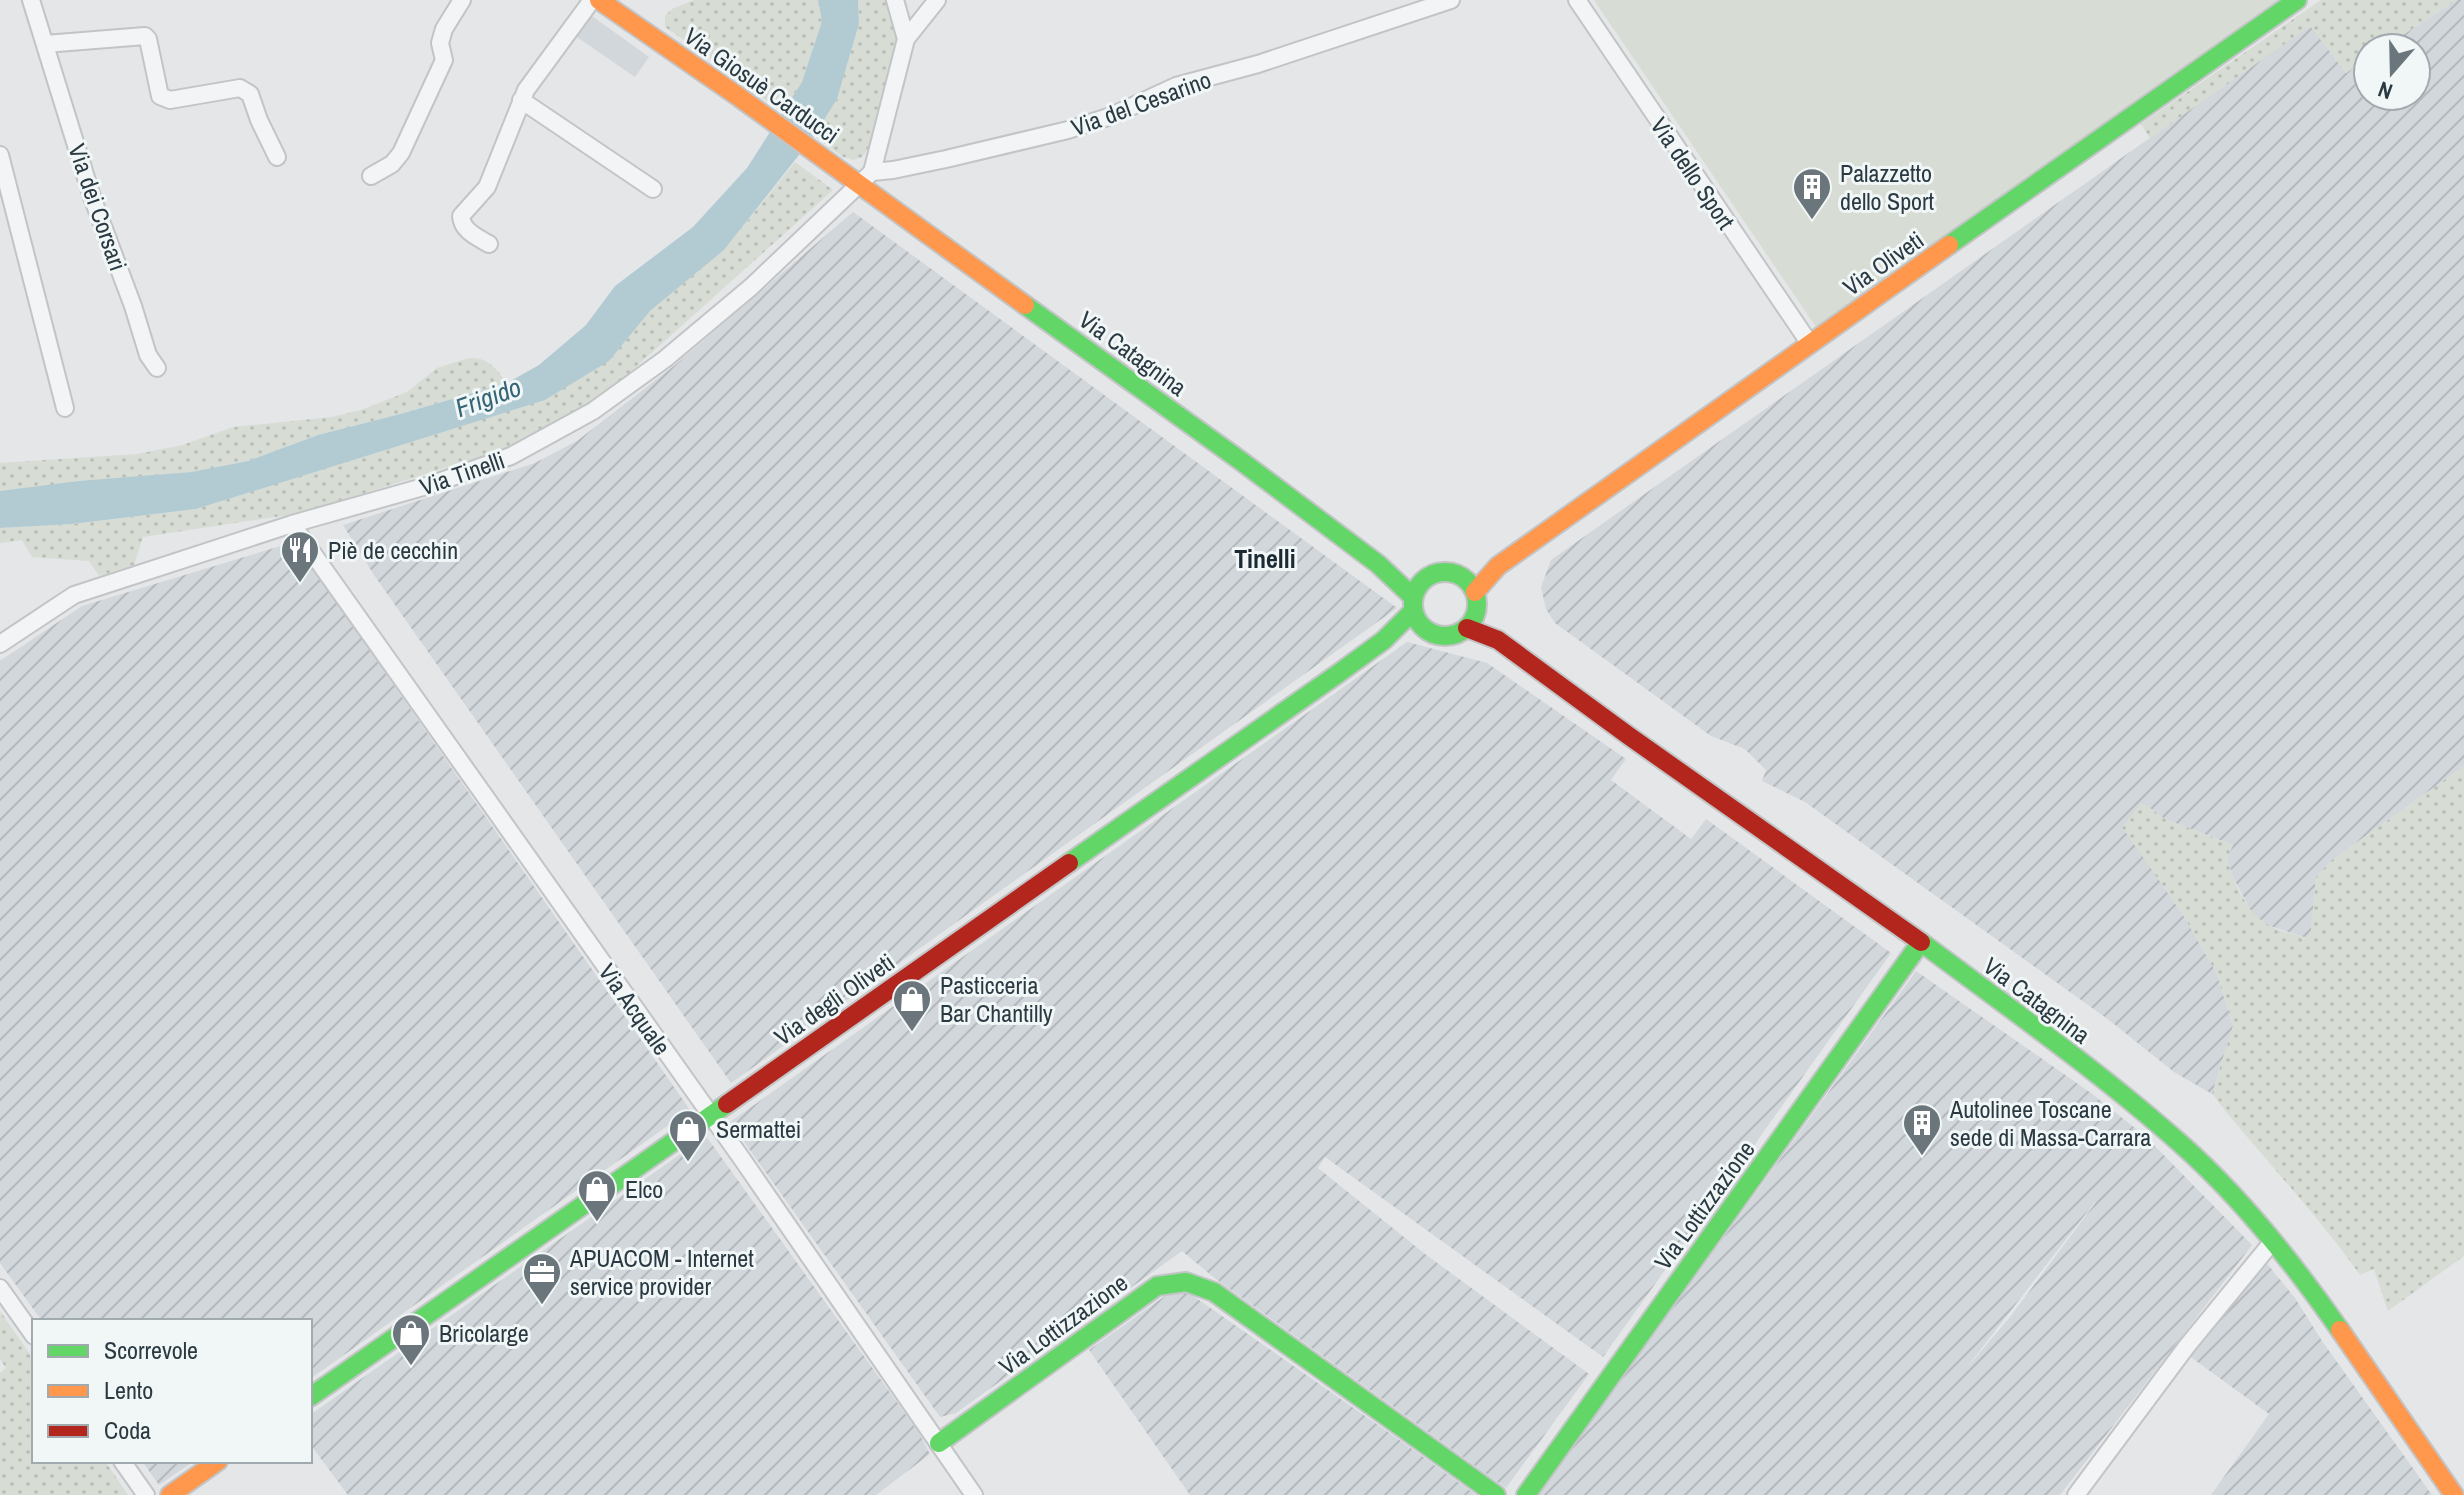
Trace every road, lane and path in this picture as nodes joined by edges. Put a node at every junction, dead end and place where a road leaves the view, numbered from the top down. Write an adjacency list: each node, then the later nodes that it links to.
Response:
1 (31, 0): 11 (street, Via dei Corsari)
2 (462, 0): 15 (street)
3 (592, 0): 12 (street)
4 (599, 0): 16 (main road, Via Giosuè Carducci)
5 (895, 0): 10 (street)
6 (937, 0): 10 (street)
7 (1451, 0): 16 (street, Via del Cesarino)
8 (1577, 0): 19 (street, Via dello Sport)
9 (2297, 0): 19 (main road, Via Oliveti)
10 (906, 39): 16 (street)
11 (45, 44): 14 (street); 20 (street, Via dei Corsari)
12 (521, 100): 17 (street); 18 (street)
13 (0, 155): 21 (street)
14 (277, 157)
15 (371, 176)
16 (865, 177): 22 (street, Via Tinelli); 23 (main road, Via Catagnina)
17 (653, 189)
18 (489, 244)
19 (1810, 344): 25 (main road, Via Oliveti)
20 (157, 368)
21 (65, 408)
22 (292, 524): 31 (street, Via Tinelli); 33 (street, Via Acquale)
23 (1378, 564): 24 (main road, Via Catagnina); 26 (main road, Via Catagnina)
24 (1427, 577): 25 (main road); 26 (main road)
25 (1472, 593): 27 (main road); 30 (main road, Via Catagnina)
26 (1413, 604): 28 (main road); 29 (main road)
27 (1467, 628): 28 (main road); 30 (main road, Via Catagnina)
28 (1424, 629): 29 (main road)
29 (1384, 640): 33 (main road, Via degli Oliveti)
30 (1498, 640): 32 (main road, Via Catagnina)
31 (0, 644)
32 (1921, 942): 34 (main road, Via Catagnina); 45 (main road, Via Lottizzazione)
33 (711, 1116): 37 (main road, Via degli Oliveti); 38 (street, Via Acquale)
34 (2273, 1241): 46 (street); 47 (main road, Via Catagnina)
35 (0, 1288): 36 (street)
36 (32, 1333)
37 (312, 1396)
38 (939, 1443): 43 (street, Via Acquale); 44 (main road, Via Lottizzazione)
39 (123, 1463): 41 (street)
40 (215, 1463): 42 (main road)
41 (146, 1495)
42 (170, 1495)
43 (974, 1495)
44 (1496, 1495)
45 (1526, 1495)
46 (2076, 1495)
47 (2454, 1495)

